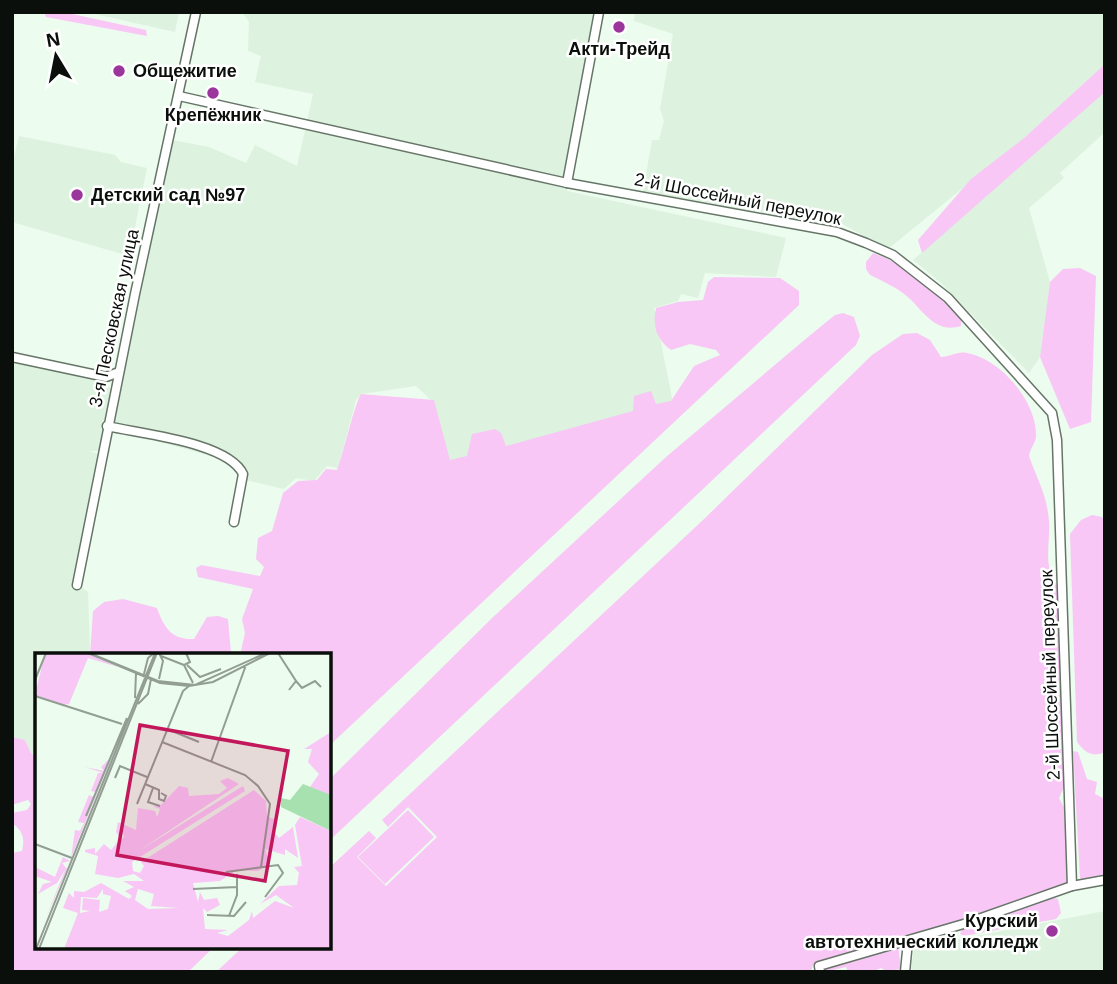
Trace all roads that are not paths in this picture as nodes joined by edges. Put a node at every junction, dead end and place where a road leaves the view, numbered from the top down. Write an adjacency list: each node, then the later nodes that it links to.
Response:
1 (196, 12): 3 (street, 3-я Песковская улица)
2 (599, 12): 4 (street)
3 (179, 96): 4 (street, 2-й Шоссейный переулок); 6 (street, 3-я Песковская улица)
4 (567, 183): 11 (street, 2-й Шоссейный переулок)
5 (12, 357): 6 (street)
6 (119, 372): 7 (street, 3-я Песковская улица)
7 (107, 426): 8 (street, 3-я Песковская улица); 9 (street, 3-я Песковская улица)
8 (234, 522)
9 (77, 585)
10 (1105, 880): 11 (street)
11 (1072, 886): 12 (street)
12 (908, 941): 13 (street); 14 (street)
13 (820, 972)
14 (905, 972)

